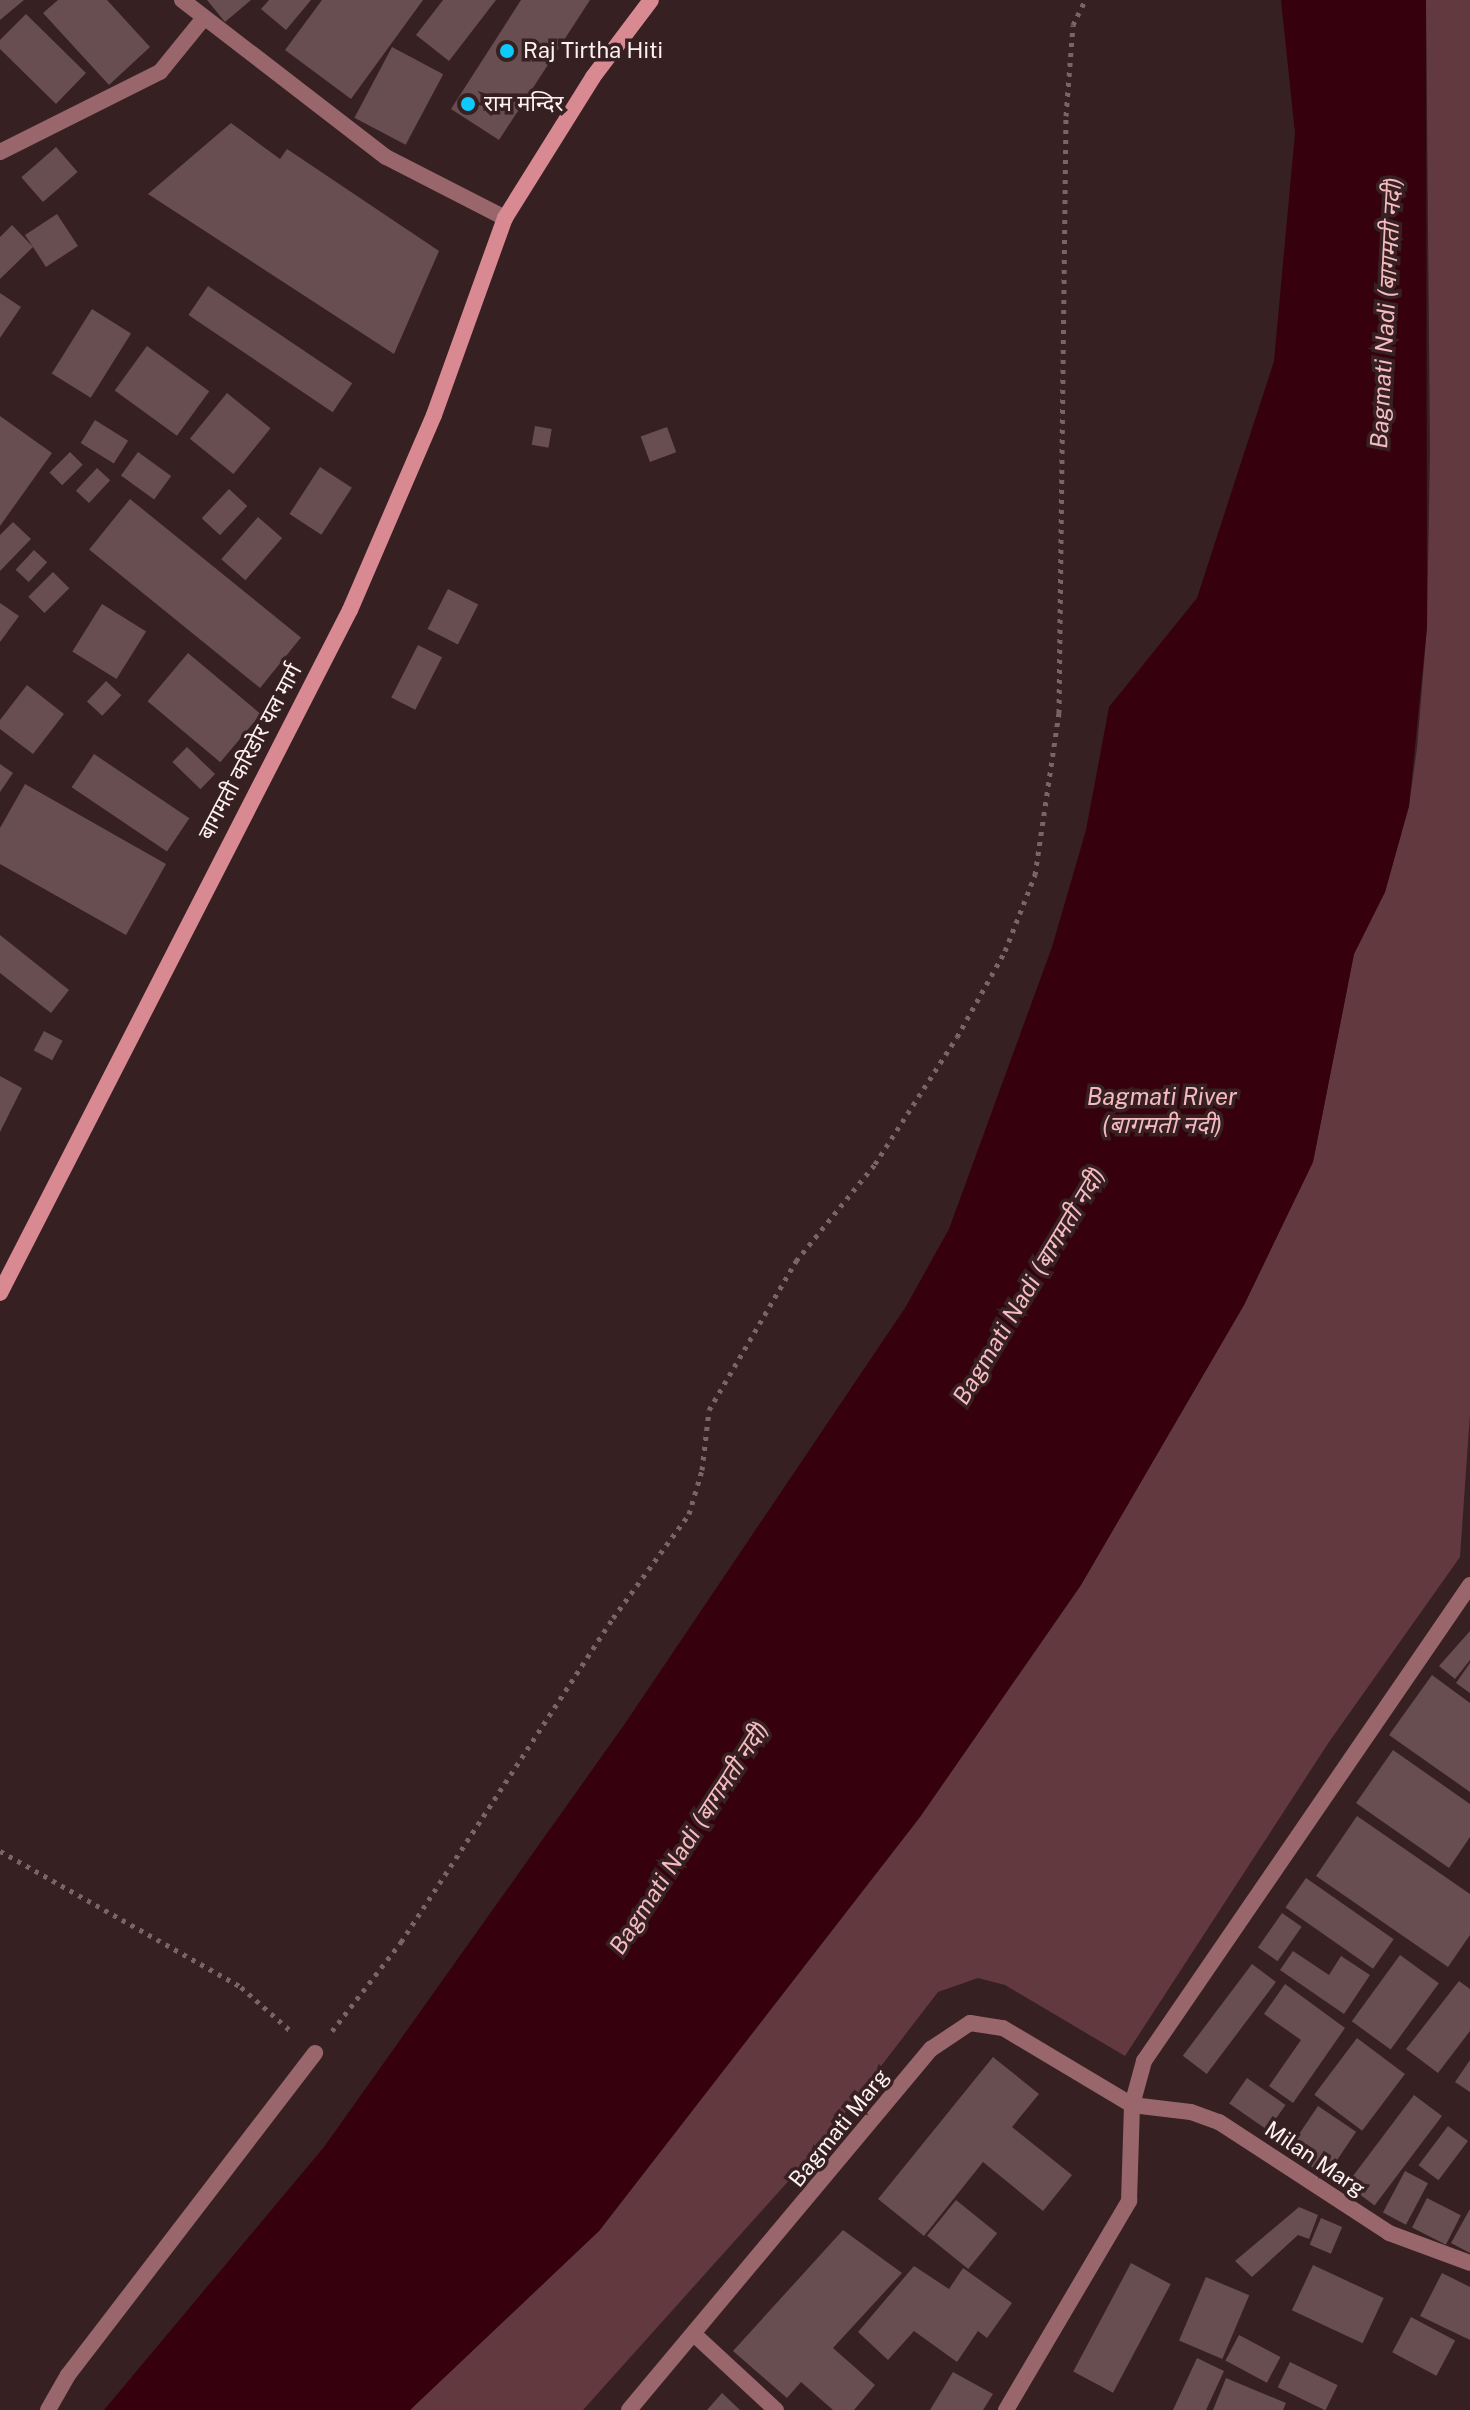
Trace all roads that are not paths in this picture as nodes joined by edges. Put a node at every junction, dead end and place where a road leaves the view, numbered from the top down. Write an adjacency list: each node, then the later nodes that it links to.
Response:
1 (182, 0): 3 (street)
2 (651, 0): 5 (street, बागमती करिडोर यल मार्ग)
3 (203, 19): 4 (street); 5 (street)
4 (0, 152)
5 (505, 218): 6 (street, बागमती करिडोर यल मार्ग)
6 (0, 1293)
7 (1470, 1585): 9 (street)
8 (315, 2053): 12 (street)
9 (1132, 2105): 10 (street, Milan Marg); 11 (street, Bagmati Marg); 15 (street)
10 (1470, 2263)
11 (696, 2336): 13 (street, Bagmati Marg); 14 (street)
12 (48, 2410)
13 (629, 2410)
14 (776, 2410)
15 (1006, 2410)

